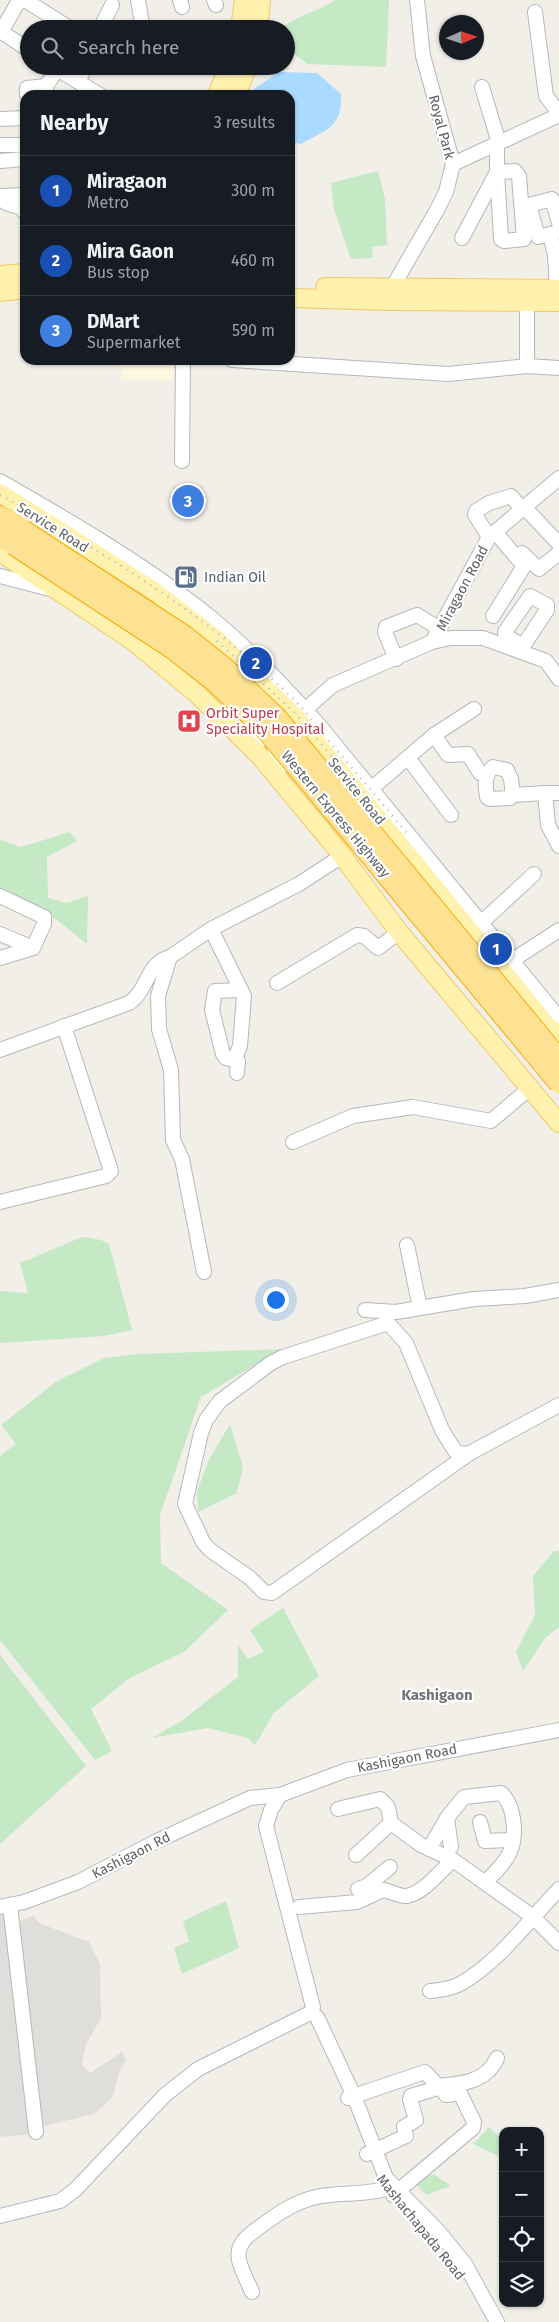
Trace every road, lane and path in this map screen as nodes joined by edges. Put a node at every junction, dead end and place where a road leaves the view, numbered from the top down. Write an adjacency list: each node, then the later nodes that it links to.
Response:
1 (25, 0): 8 (street); 13 (street)
2 (138, 0): 10 (street)
3 (244, 0): 11 (main road)
4 (261, 0): 12 (main road)
5 (418, 0): 35 (street, Royal Park)
6 (112, 5): 9 (street)
7 (535, 12): 27 (street)
8 (57, 20)
9 (104, 20)
10 (141, 20)
11 (241, 20)
12 (259, 20)
13 (0, 31): 14 (street)
14 (20, 44)
15 (52, 75): 23 (street)
16 (67, 75): 20 (street)
17 (81, 75): 20 (street)
18 (225, 75): 25 (main road)
19 (242, 75): 26 (main road)
20 (77, 81): 24 (street)
21 (482, 87): 31 (street)
22 (27, 90): 23 (street)
23 (46, 90)
24 (92, 90)
25 (219, 90)
26 (237, 90)
27 (559, 114): 31 (street)
28 (20, 118): 29 (street)
29 (0, 119)
30 (20, 144): 32 (street)
31 (498, 144): 35 (street); 36 (street)
32 (0, 145)
33 (20, 159): 34 (street)
34 (0, 161)
35 (453, 164): 48 (street, Royal Park)
36 (497, 172): 36 (street); 41 (street)
37 (0, 197): 38 (street)
38 (20, 203)
39 (559, 223): 40 (street)
40 (554, 233): 47 (street)
41 (462, 238)
42 (20, 273): 43 (main road)
43 (0, 275)
44 (295, 287): 48 (main road)
45 (20, 290): 46 (main road)
46 (0, 292)
47 (558, 293): 49 (main road)
48 (391, 295): 49 (main road); 50 (main road)
49 (527, 295): 53 (street)
50 (295, 298)
51 (295, 364): 53 (street)
52 (183, 365): 55 (street)
53 (527, 366): 54 (street)
54 (559, 368)
55 (182, 461)
56 (559, 478): 59 (street, Miragaon Road)
57 (0, 481): 65 (street)
58 (0, 493): 65 (main road, Service Road)
59 (524, 509): 61 (street, Miragaon Road); 61 (street); 63 (street)
60 (0, 516): 62 (highway, Western Express Highway)
61 (495, 533): 64 (street); 68 (street); 69 (street, Miragaon Road)
62 (9, 541): 67 (main road); 108 (highway, Western Express Highway, bridge); 109 (highway, Western Express Highway, bridge)
63 (559, 544)
64 (559, 553)
65 (136, 572): 75 (main road, Service Road)
66 (0, 576): 67 (street)
67 (61, 592): 77 (main road)
68 (493, 616)
69 (440, 629): 70 (street, Miragaon Road); 71 (street)
70 (432, 642): 71 (street, Miragaon Road); 72 (street)
71 (396, 658): 75 (street, Miragaon Road)
72 (553, 661): 73 (street)
73 (559, 680)
74 (474, 709): 78 (street)
75 (300, 714): 76 (street, Miragaon Road); 80 (main road, Service Road)
76 (282, 732): 77 (street); 82 (street)
77 (238, 734): 82 (main road)
78 (434, 735): 79 (street); 81 (street)
79 (408, 758): 83 (street); 86 (street)
80 (343, 764): 83 (street); 92 (main road, Service Road)
81 (480, 773)
82 (278, 777): 89 (main road)
83 (371, 789): 92 (street)
84 (552, 793): 85 (street); 87 (street)
85 (513, 795)
86 (451, 815)
87 (555, 833): 88 (street)
88 (559, 846)
89 (342, 856): 94 (street); 96 (main road)
90 (534, 874): 93 (street)
91 (0, 896): 98 (street)
92 (463, 911): 93 (street); 101 (main road, Service Road)
93 (481, 922): 101 (street)
94 (211, 930): 100 (street); 103 (street)
95 (559, 930): 101 (street)
96 (399, 932): 102 (street); 110 (main road)
97 (0, 934): 98 (street)
98 (33, 948): 99 (street)
99 (0, 958)
100 (170, 958): 105 (street); 115 (street)
101 (506, 964): 104 (street); 106 (main road, Service Road)
102 (277, 982)
103 (241, 990): 103 (street)
104 (559, 1018)
105 (64, 1026): 107 (street); 113 (street)
106 (559, 1035)
107 (0, 1050)
108 (559, 1059)
109 (559, 1083)
110 (530, 1088): 111 (main road); 112 (street)
111 (559, 1122)
112 (293, 1142)
113 (0, 1202)
114 (407, 1245): 117 (street)
115 (204, 1272)
116 (559, 1290): 117 (street)
117 (420, 1308): 118 (street)
118 (365, 1310)
119 (559, 1405): 120 (street)
120 (470, 1453): 120 (street)
121 (559, 1730): 122 (street, Kashigaon Road)
122 (280, 1795): 123 (street, Kashigaon Road); 141 (street, Mashachapada Road)
123 (259, 1797): 136 (street, Kashigaon Rd)
124 (338, 1809): 127 (street)
125 (447, 1818): 128 (street); 129 (street); 130 (street)
126 (480, 1822): 128 (street)
127 (391, 1823): 129 (street); 131 (street)
128 (513, 1840): 133 (street)
129 (430, 1849): 130 (street)
130 (452, 1854): 133 (street); 135 (street)
131 (356, 1855)
132 (390, 1867): 135 (street)
133 (485, 1882): 138 (street)
134 (559, 1889): 138 (street)
135 (359, 1890): 137 (street)
136 (5, 1906): 144 (street)
137 (299, 1907)
138 (533, 1917): 139 (street); 140 (street)
139 (559, 1943)
140 (430, 1991)
141 (312, 2014): 143 (street, Mashachapada Road); 147 (street)
142 (498, 2058): 143 (street)
143 (351, 2097): 145 (street, Mashachapada Road)
144 (36, 2132)
145 (370, 2152): 146 (street, Mashachapada Road); 146 (street)
146 (392, 2190): 148 (street, Mashachapada Road); 149 (street)
147 (0, 2216)
148 (468, 2277): 150 (street, Mashachapada Road); 151 (street)
149 (252, 2292)
150 (489, 2322)
151 (497, 2322)

